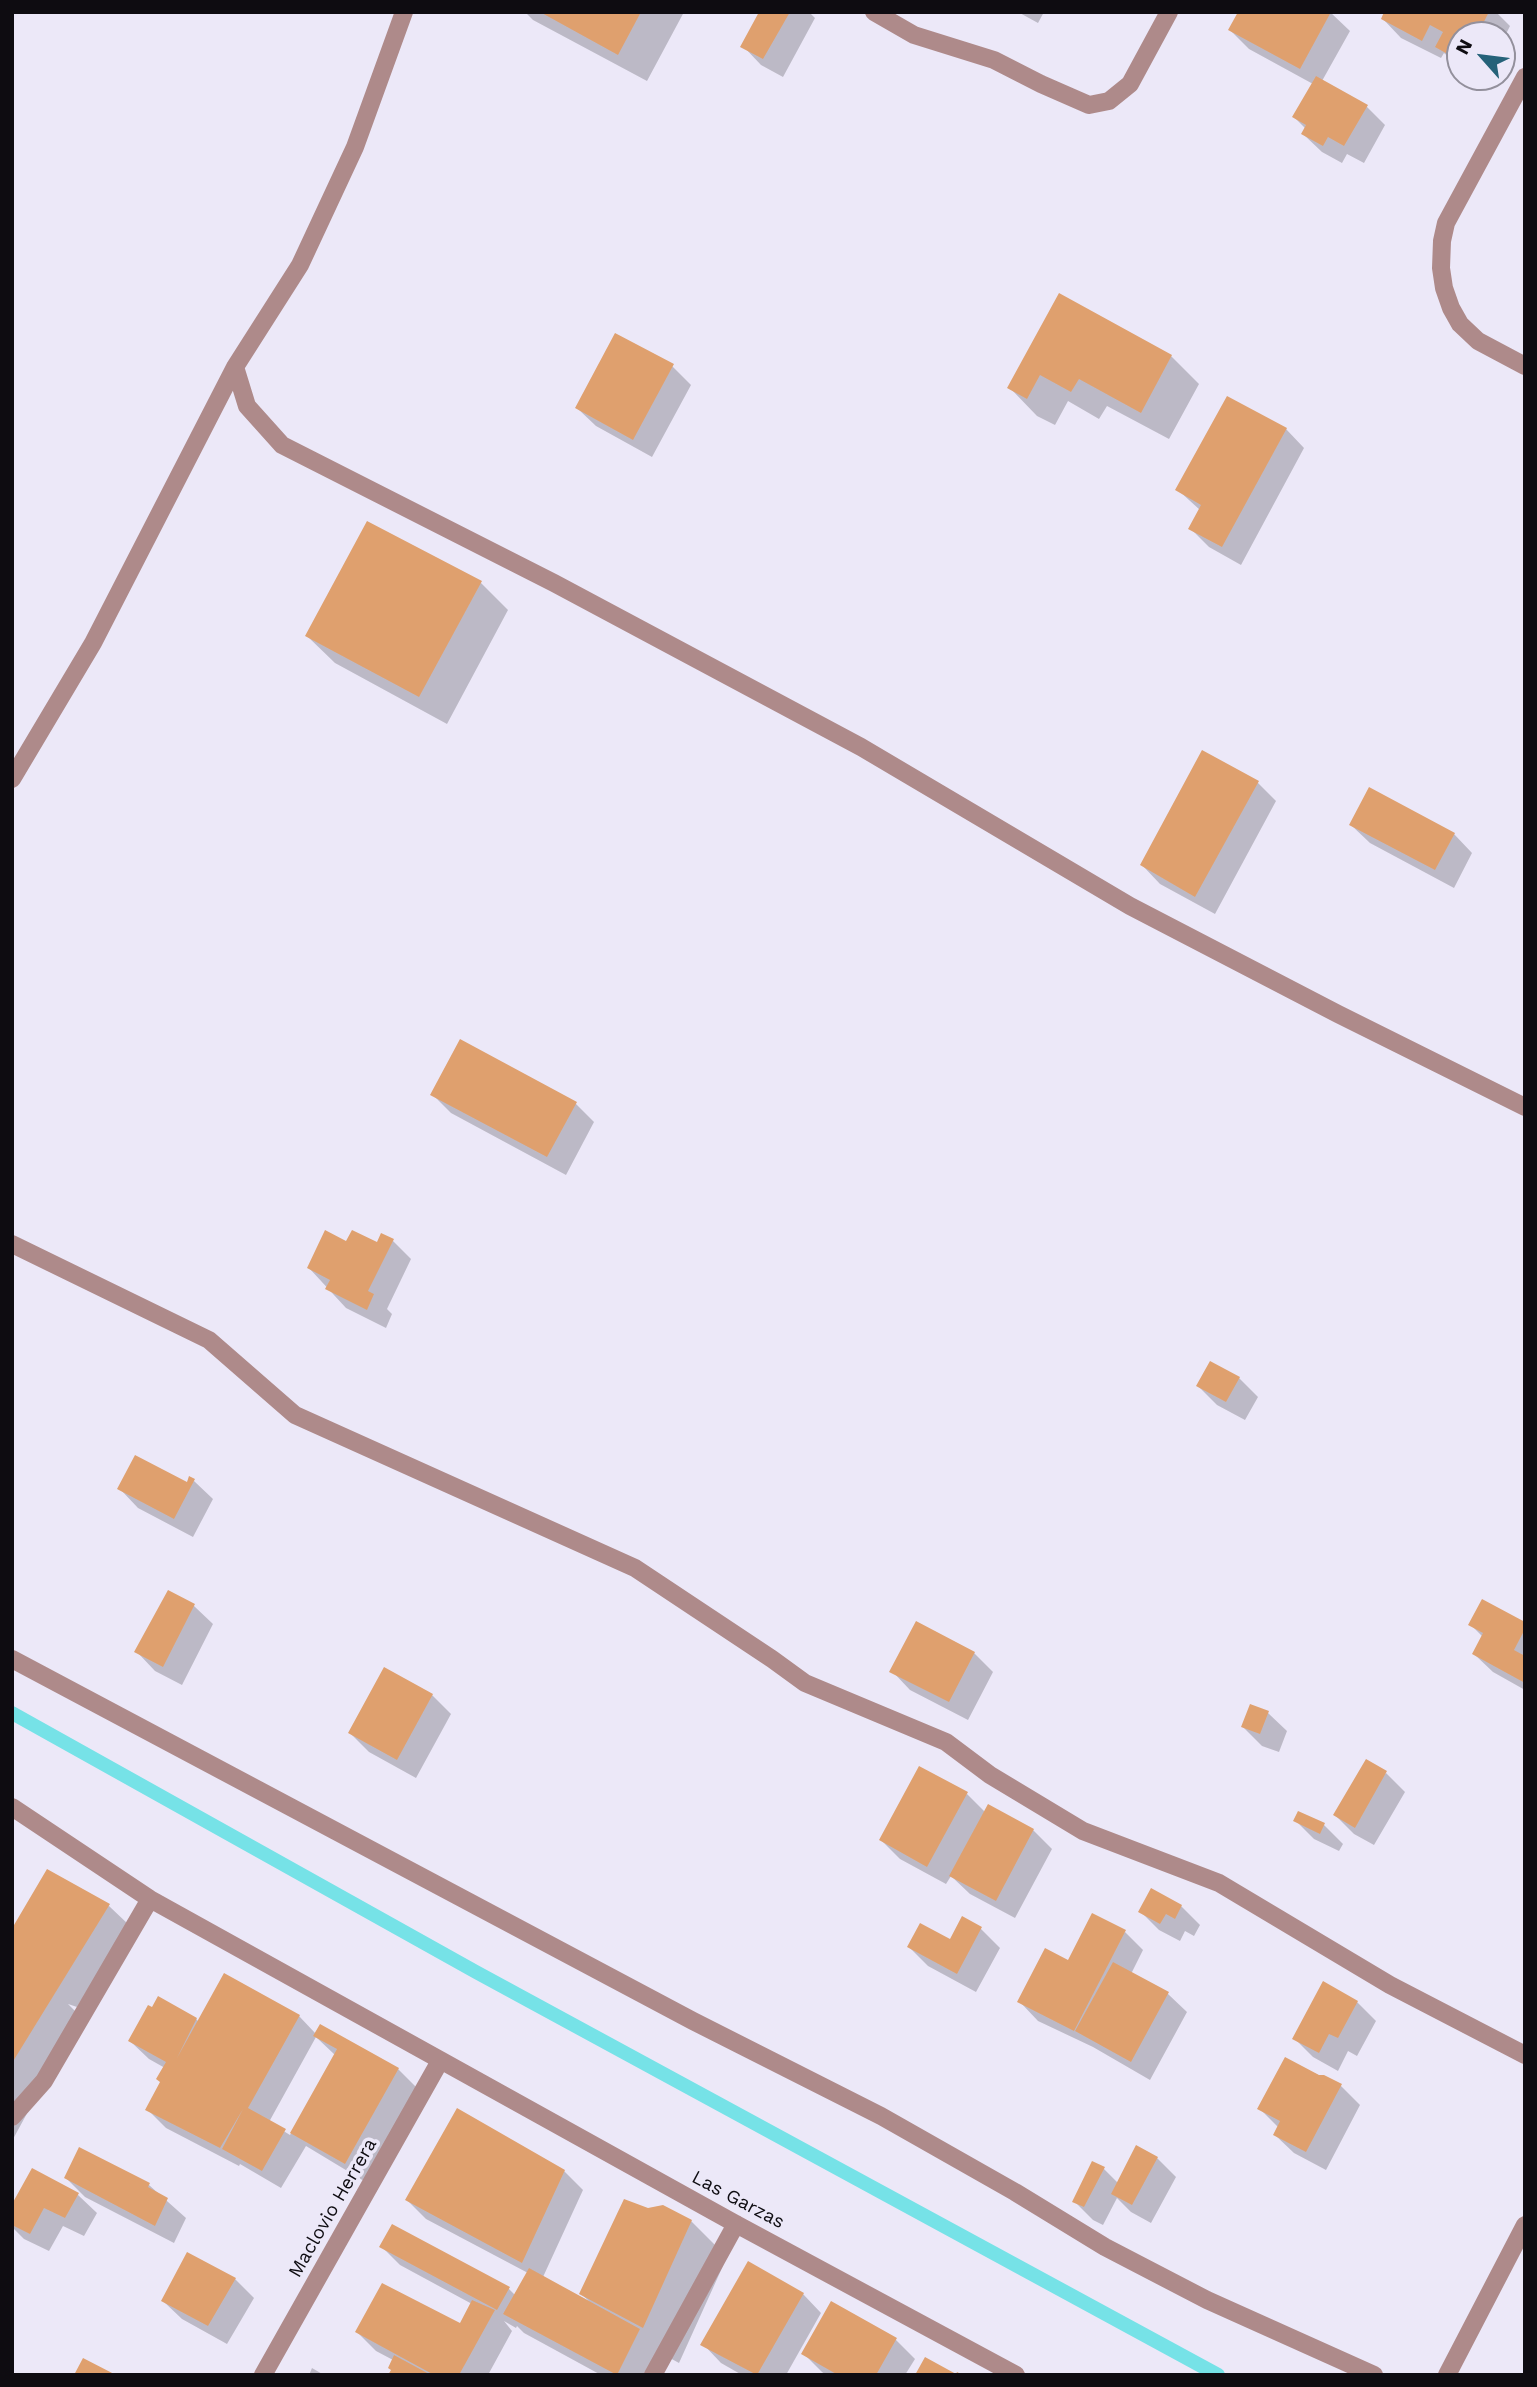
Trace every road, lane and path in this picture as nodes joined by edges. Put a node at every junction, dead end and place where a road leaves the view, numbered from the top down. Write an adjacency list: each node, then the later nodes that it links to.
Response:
1 (404, 12): 6 (street)
2 (874, 12): 3 (street)
3 (1169, 12)
4 (1525, 77): 5 (street)
5 (1525, 366)
6 (235, 367): 7 (street); 8 (street)
7 (12, 779)
8 (1525, 1107)
9 (12, 1244): 13 (street)
10 (12, 1659): 21 (street)
11 (12, 1807): 12 (street, Las Garzas)
12 (150, 1899): 14 (street, Las Garzas); 15 (street)
13 (1525, 2055)
14 (440, 2061): 16 (street, Las Garzas); 18 (street, Maclovio Herrera)
15 (12, 2117)
16 (736, 2224): 19 (street); 20 (street, Las Garzas)
17 (1525, 2225): 22 (street)
18 (262, 2375)
19 (653, 2375)
20 (1016, 2375)
21 (1374, 2375)
22 (1447, 2375)

